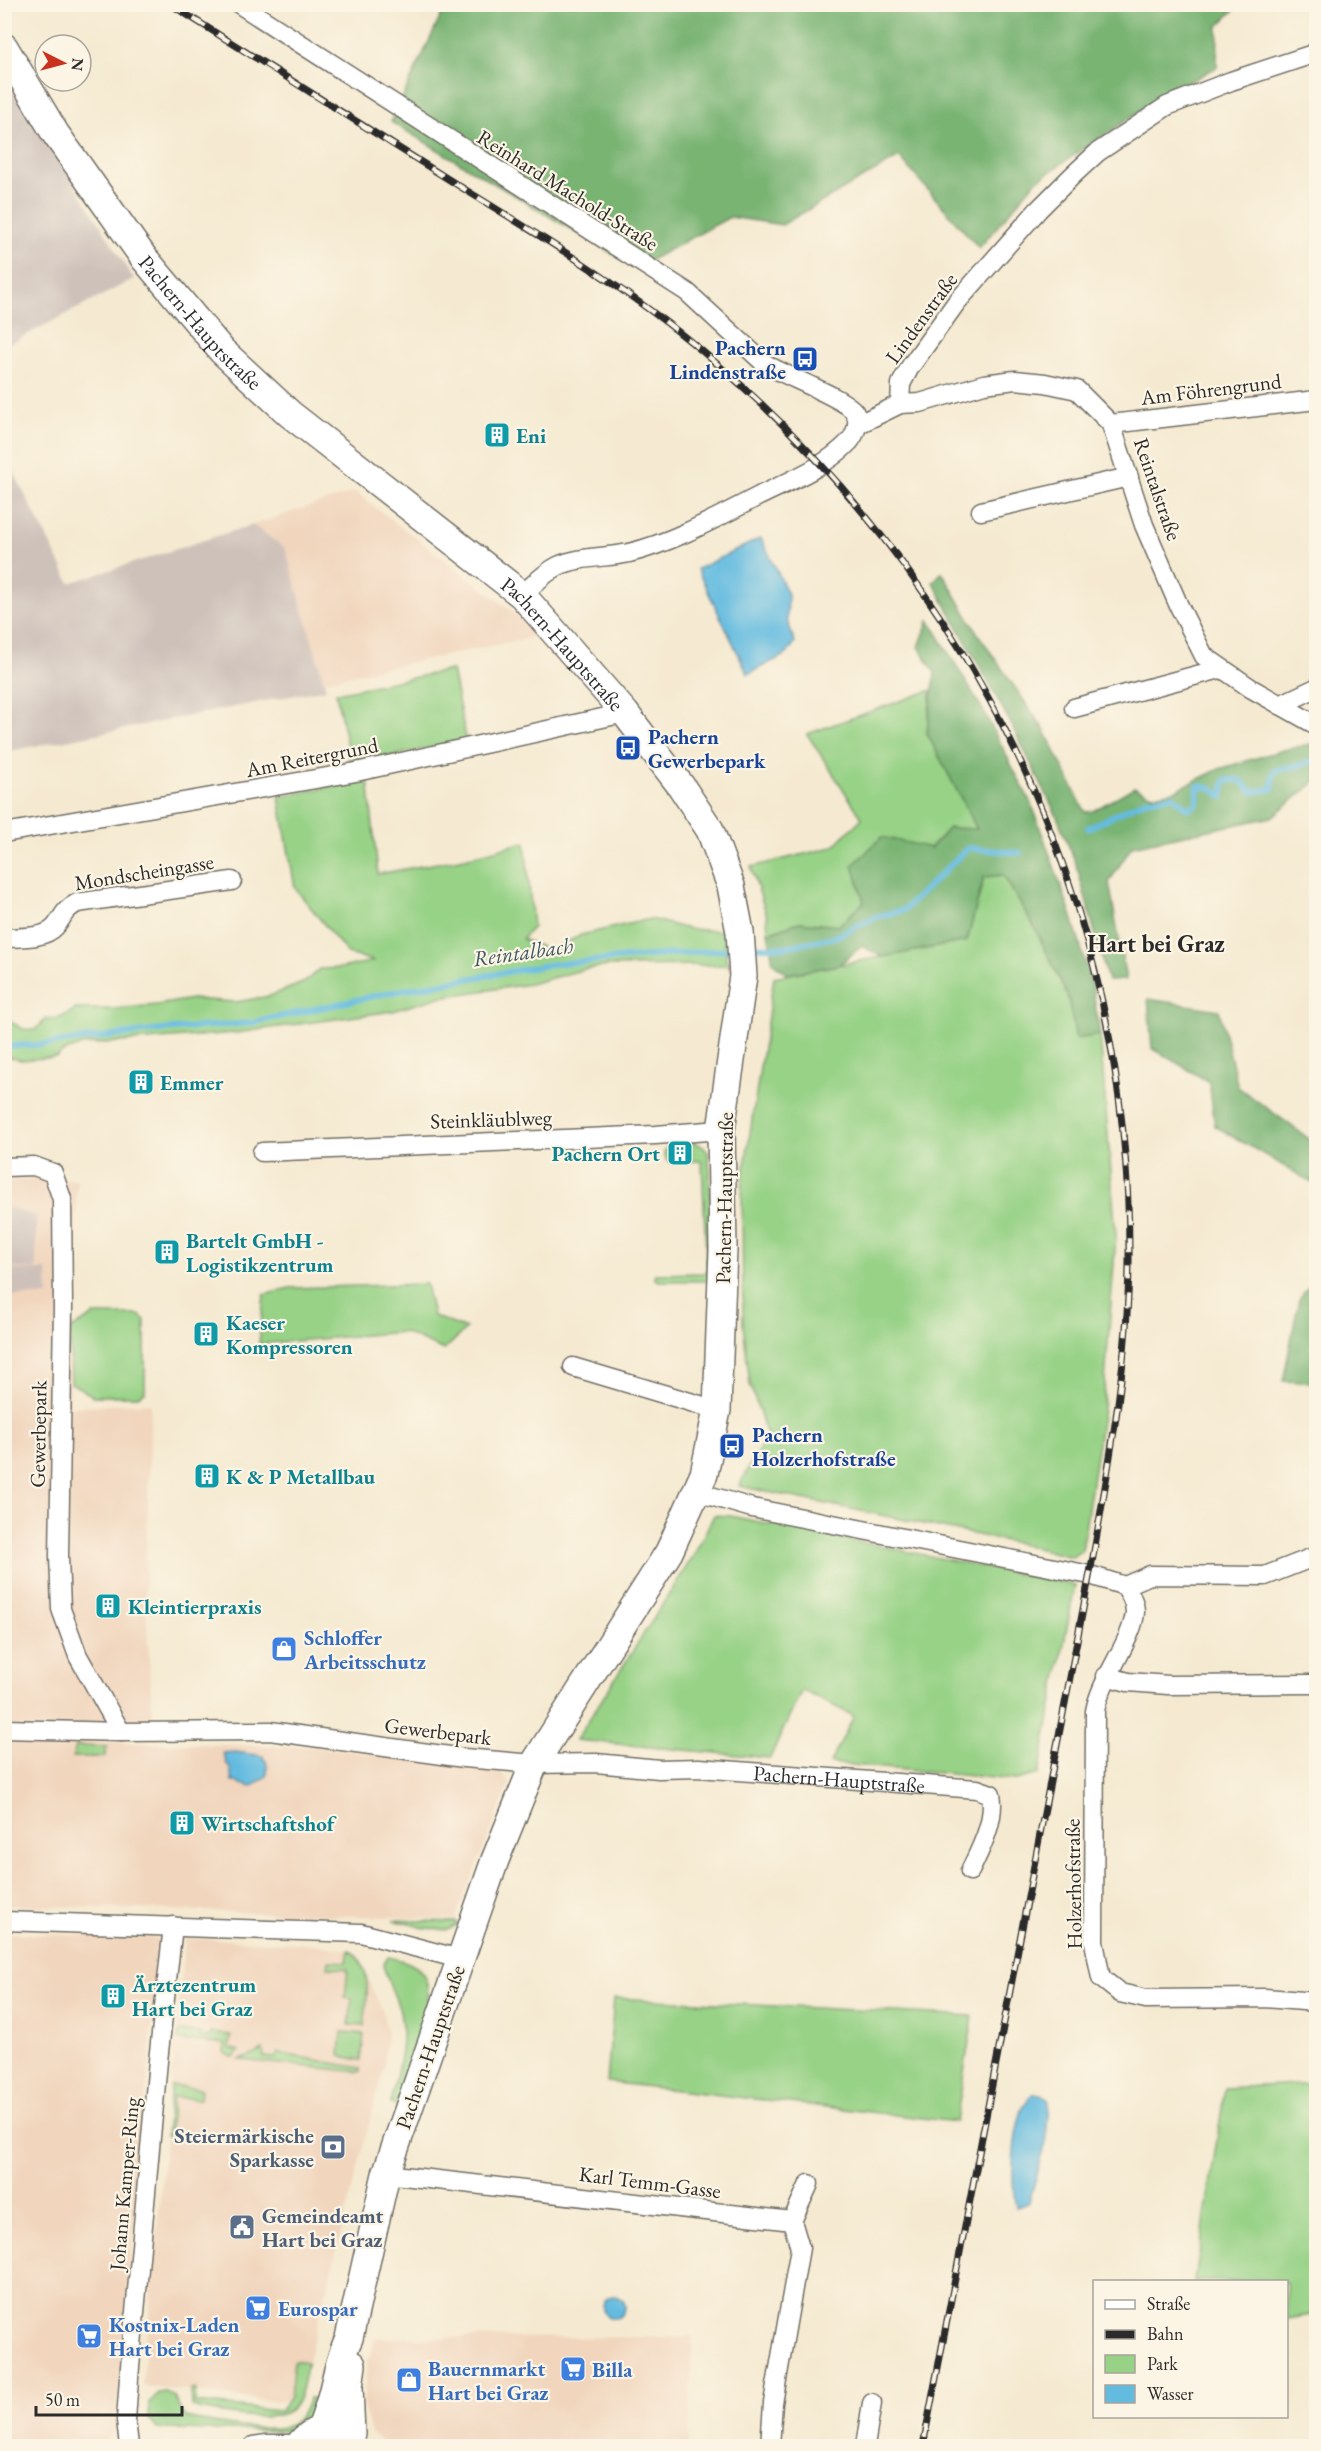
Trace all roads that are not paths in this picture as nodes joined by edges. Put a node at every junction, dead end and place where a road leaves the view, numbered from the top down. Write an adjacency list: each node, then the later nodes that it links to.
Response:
1 (239, 4): 7 (street, Reinhard Machold-Straße)
2 (4, 47): 10 (main road, Pachern-Hauptstraße)
3 (1317, 53): 5 (street, Lindenstraße)
4 (1317, 400): 6 (street, Am Föhrengrund)
5 (900, 404): 6 (street, Reintalstraße); 7 (street)
6 (1111, 424): 8 (street, Reintalstraße)
7 (857, 425): 10 (street)
8 (1129, 477): 9 (street); 11 (street, Reintalstraße)
9 (981, 511)
10 (522, 595): 15 (main road, Pachern-Hauptstraße)
11 (1220, 669): 13 (street, Reintalstraße); 14 (street)
12 (1317, 688): 13 (street)
13 (1280, 705): 16 (street, Reintalstraße)
14 (1074, 708)
15 (625, 712): 17 (street, Am Reitergrund); 20 (main road, Pachern-Hauptstraße)
16 (1317, 725)
17 (4, 833)
18 (232, 881): 19 (street, Mondscheingasse)
19 (4, 938)
20 (721, 1130): 21 (street, Steinkläublweg); 24 (main road, Pachern-Hauptstraße)
21 (262, 1152)
22 (4, 1167): 31 (street, Gewerbepark)
23 (573, 1367): 24 (street)
24 (717, 1410): 25 (main road, Pachern-Hauptstraße)
25 (697, 1492): 27 (street); 32 (main road, Pachern-Hauptstraße)
26 (1317, 1556): 27 (street)
27 (1125, 1586): 28 (street, Holzerhofstraße)
28 (1106, 1677): 29 (street); 37 (street, Holzerhofstraße)
29 (1317, 1684)
30 (4, 1729): 31 (street, Gewerbepark)
31 (121, 1732): 32 (street, Gewerbepark)
32 (534, 1764): 33 (street, Pachern-Hauptstraße); 36 (main road, Pachern-Hauptstraße)
33 (970, 1871)
34 (4, 1921): 35 (street)
35 (173, 1926): 36 (street); 45 (street, Johann Kamper-Ring)
36 (460, 1959): 38 (main road, Pachern-Hauptstraße)
37 (1317, 2002)
38 (386, 2174): 40 (street, Karl Temm-Gasse); 41 (main road, Pachern-Hauptstraße)
39 (809, 2184): 40 (street)
40 (792, 2222): 47 (street)
41 (349, 2338): 43 (main road, Pachern-Hauptstraße); 44 (main road, Pachern-Hauptstraße)
42 (872, 2403): 48 (street)
43 (306, 2440): 44 (main road, Pachern-Hauptstraße); 46 (street)
44 (357, 2440)
45 (129, 2446)
46 (253, 2446)
47 (770, 2446)
48 (865, 2446)

